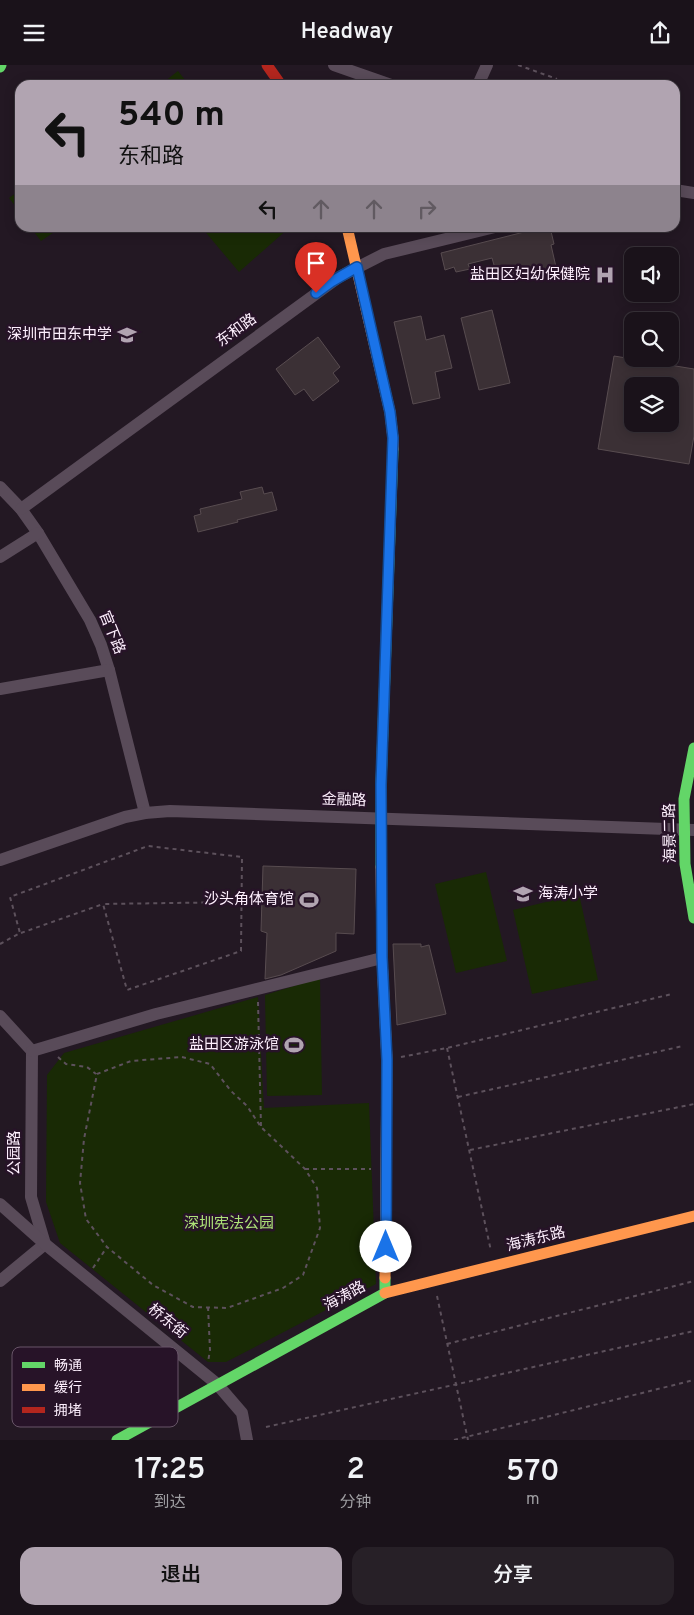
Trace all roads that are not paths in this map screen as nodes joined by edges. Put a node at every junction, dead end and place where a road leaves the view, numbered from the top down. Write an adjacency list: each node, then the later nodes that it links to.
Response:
1 (267, 65): 4 (street)
2 (334, 65): 5 (street)
3 (487, 65): 6 (street)
4 (278, 80)
5 (377, 80)
6 (480, 80)
7 (680, 191): 8 (street)
8 (694, 193)
9 (349, 232): 11 (street, 海涛路)
10 (474, 232): 11 (street, 东和路)
11 (357, 267): 13 (street, 东和路); 20 (street, 海涛路)
12 (0, 487): 13 (street, 官下路)
13 (21, 509): 14 (street, 官下路)
14 (38, 533): 15 (street); 16 (street, 官下路)
15 (0, 557)
16 (108, 670): 17 (street); 19 (street, 官下路)
17 (0, 689)
18 (694, 748): 21 (street, 海景二路)
19 (145, 813): 20 (street, 金融路); 22 (street, 金融路)
20 (381, 818): 21 (street, 金融路); 24 (street, 海涛路)
21 (690, 830): 23 (street, 海景二路)
22 (0, 860)
23 (694, 917)
24 (382, 957): 26 (street); 31 (street, 海涛路)
25 (0, 1015): 26 (street)
26 (32, 1051): 29 (street, 公园路)
27 (0, 1204): 29 (street, 桥东街)
28 (694, 1216): 31 (street, 海涛东路)
29 (45, 1244): 30 (street); 32 (street, 桥东街)
30 (0, 1281)
31 (385, 1293): 34 (street, 海涛路)
32 (172, 1347)
33 (178, 1352): 34 (street, 桥东街)
34 (217, 1384): 35 (street, 海涛路); 38 (street, 桥东街)
35 (178, 1406)
36 (140, 1427): 37 (street, 海涛路)
37 (117, 1440)
38 (247, 1440)

